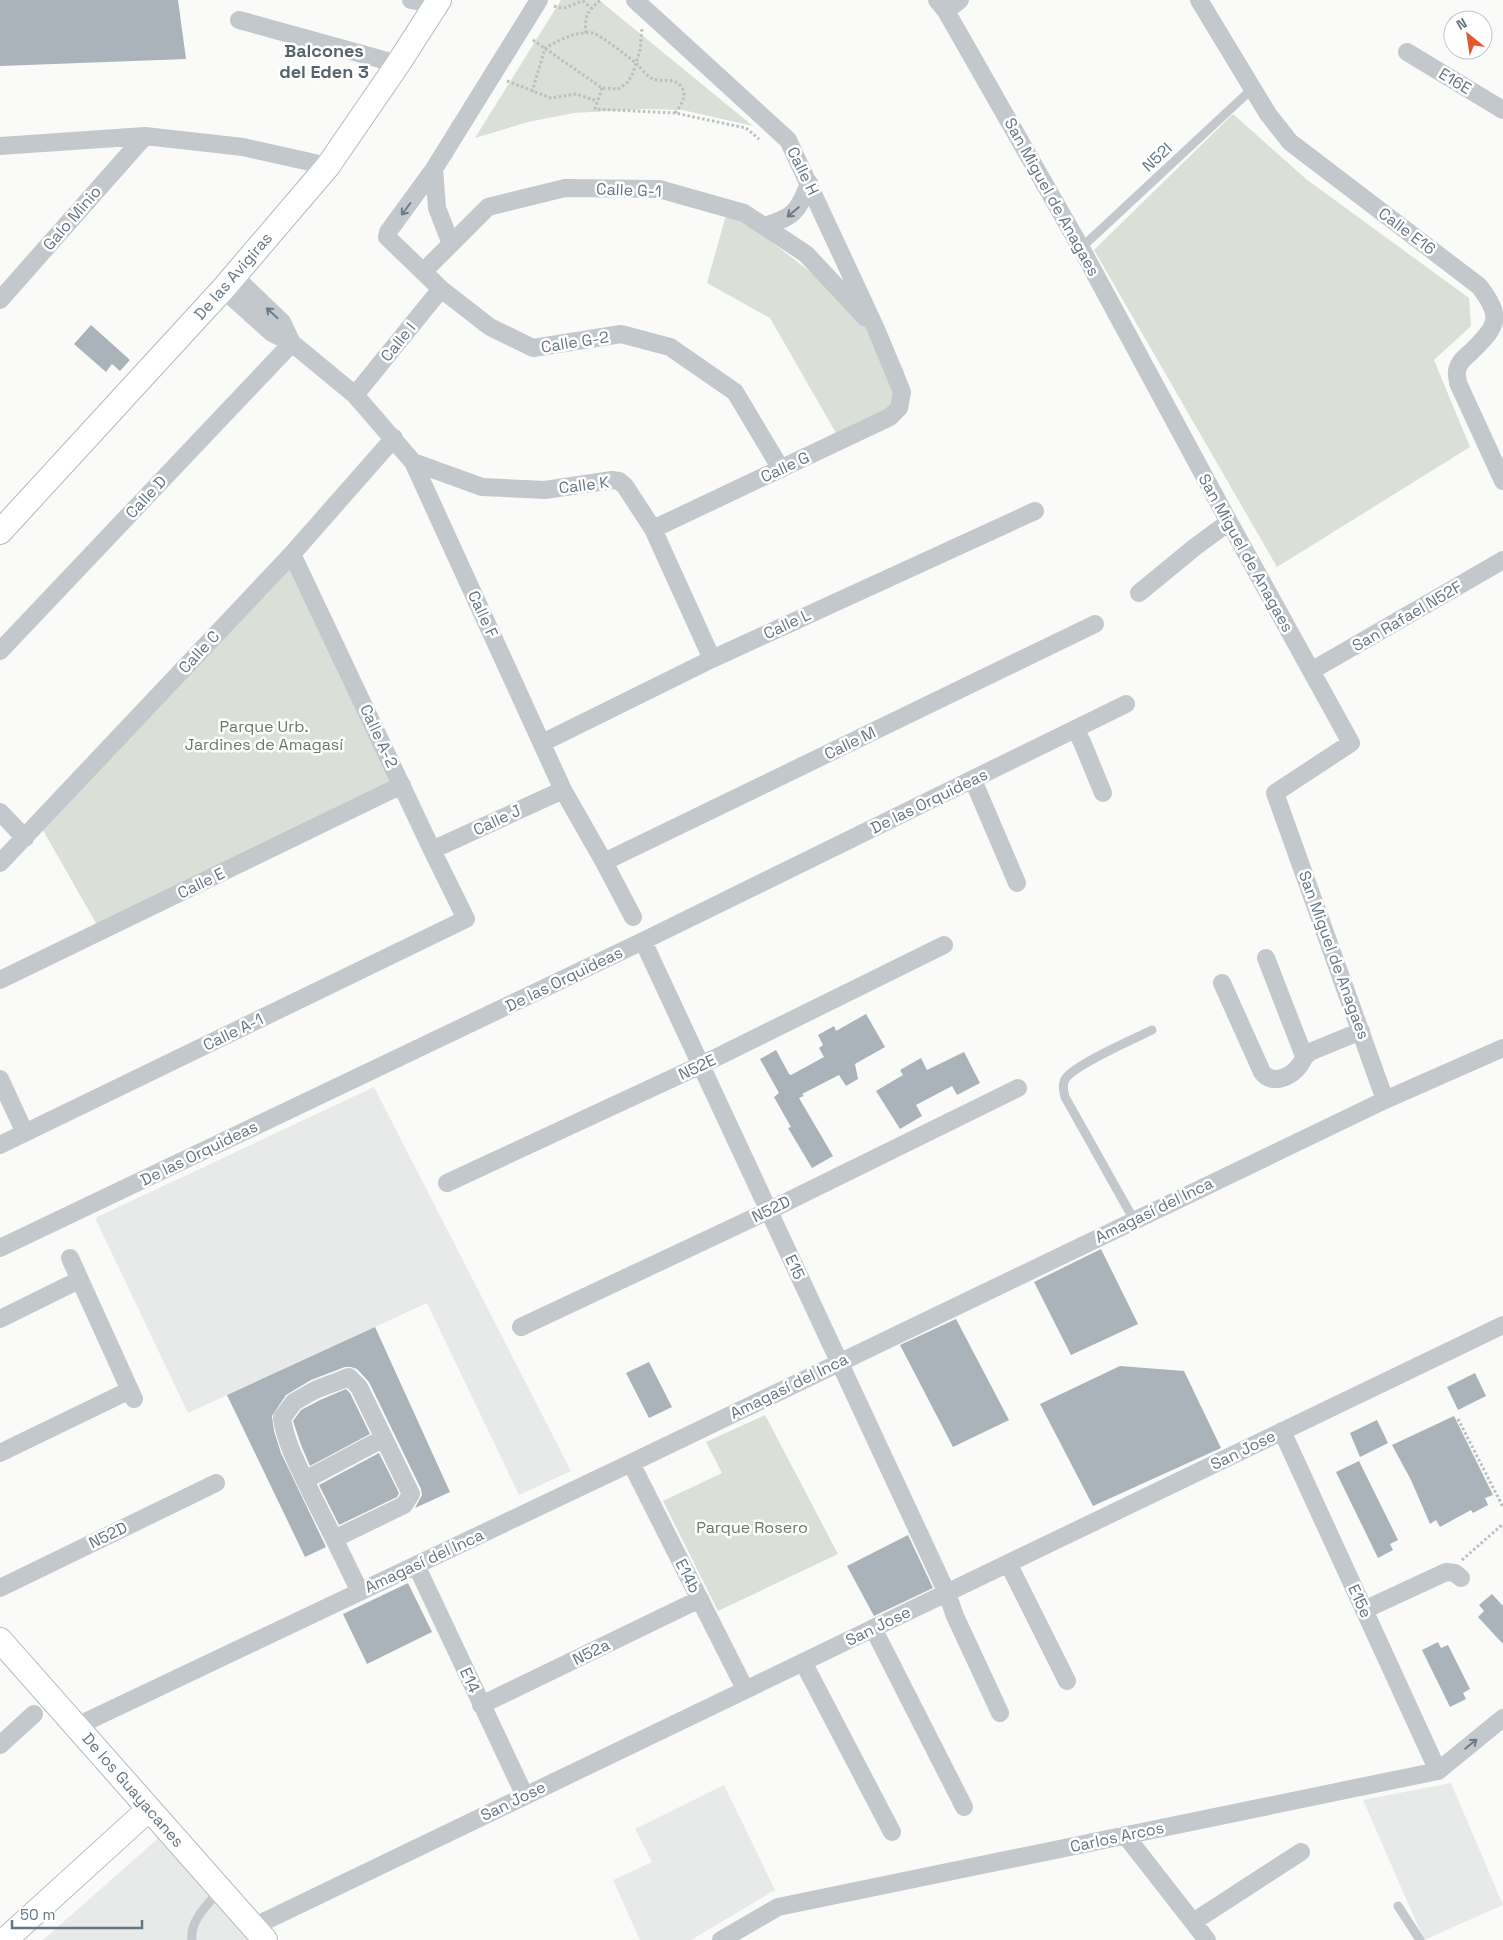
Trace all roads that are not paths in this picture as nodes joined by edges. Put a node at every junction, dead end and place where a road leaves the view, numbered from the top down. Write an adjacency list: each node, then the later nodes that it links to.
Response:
1 (411, 0): 5 (street)
2 (960, 0): 7 (street)
3 (1199, 0): 11 (street, Calle E16)
4 (544, 2): 16 (street)
5 (438, 3): 10 (street, De las Avigiras)
6 (640, 4): 17 (street, Calle H)
7 (941, 5): 20 (street, San Miguel de Anagaes)
8 (239, 20): 10 (street)
9 (1407, 52): 12 (street, E16E)
10 (398, 64): 15 (street, De las Avigiras)
11 (1253, 88): 20 (lane, N52I); 32 (street, Calle E16)
12 (1503, 110)
13 (145, 136): 14 (street); 15 (street); 24 (street, Galo Minio)
14 (0, 146)
15 (328, 166): 22 (street, De las Avigiras)
16 (434, 169): 19 (street); 21 (street, one-way to 21)
17 (809, 183): 18 (street, one-way to 18); 25 (street, Calle H)
18 (764, 226): 19 (street, Calle G-1); 25 (street, Calle G-1)
19 (451, 244): 21 (street, Calle G-1)
20 (1081, 248): 34 (street, San Miguel de Anagaes)
21 (423, 272): 23 (street, Calle G-2)
22 (229, 283): 26 (street, Calle F); 36 (street, De las Avigiras)
23 (442, 289): 28 (street, Calle I); 31 (street, Calle G-2)
24 (0, 300)
25 (876, 329): 27 (street, Calle H)
26 (292, 343): 28 (street, Calle F); 41 (street, Calle D)
27 (902, 392): 31 (street, Calle G)
28 (355, 395): 29 (street, Calle F)
29 (394, 438): 30 (street, Calle F); 37 (street, Calle C)
30 (413, 462): 35 (street, Calle K); 46 (street, Calle F)
31 (781, 469): 35 (street, Calle G)
32 (1503, 480)
33 (1035, 511): 42 (street, Calle L)
34 (1229, 522): 39 (street); 43 (street, San Miguel de Anagaes)
35 (653, 528): 42 (street, Calle K)
36 (0, 532)
37 (292, 554): 48 (street, Calle A-2); 52 (street, Calle C)
38 (1503, 560): 43 (street, San Rafael N52F)
39 (1140, 594)
40 (1095, 624): 54 (street, Calle M)
41 (0, 651)
42 (712, 659): 46 (street, Calle L)
43 (1311, 671): 65 (street, San Miguel de Anagaes)
44 (1126, 704): 45 (street, De las Orquideas)
45 (1075, 729): 47 (street, De las Orquideas); 50 (street)
46 (542, 743): 49 (street, Calle F)
47 (973, 780): 56 (street); 59 (street, De las Orquideas)
48 (402, 785): 53 (street, Calle A-2); 62 (street, Calle E)
49 (562, 790): 53 (street, Calle J); 54 (street, Calle F)
50 (1103, 793)
51 (0, 812): 52 (street)
52 (25, 838): 55 (street, Calle C)
53 (432, 850): 58 (street, Calle A-2)
54 (604, 862): 57 (street, Calle F)
55 (0, 863)
56 (1017, 883)
57 (633, 917)
58 (466, 919): 72 (street, Calle A-1)
59 (643, 941): 68 (street, E15); 77 (street, De las Orquideas)
60 (944, 946): 68 (street, N52E)
61 (1266, 958): 67 (street)
62 (0, 980)
63 (1222, 983): 67 (street)
64 (1152, 1030): 76 (lane)
65 (1361, 1031): 67 (street); 71 (street, San Miguel de Anagaes)
66 (1503, 1048): 71 (street, Amagasí del Inca)
67 (1304, 1056)
68 (701, 1065): 74 (street, N52E); 75 (street, E15)
69 (0, 1079): 72 (street)
70 (1018, 1088): 75 (street, N52D)
71 (1386, 1100): 76 (street, Amagasí del Inca)
72 (25, 1133): 73 (street, Calle A-1)
73 (0, 1145)
74 (447, 1183)
75 (768, 1211): 82 (street, N52D); 83 (street, E15)
76 (1134, 1220): 83 (street, Amagasí del Inca)
77 (0, 1248)
78 (70, 1258): 79 (street)
79 (79, 1280): 80 (street); 86 (street)
80 (0, 1319)
81 (1503, 1324): 84 (street, San Jose)
82 (521, 1327)
83 (840, 1361): 87 (street, Amagasí del Inca); 96 (street, E15)
84 (1282, 1431): 91 (street, San Jose); 98 (street, E15e)
85 (384, 1438): 88 (street); 88 (street); 90 (street)
86 (0, 1454)
87 (631, 1463): 92 (street, Amagasí del Inca); 97 (street, E14b)
88 (305, 1480): 90 (street)
89 (216, 1483): 94 (street, N52D)
90 (334, 1538): 95 (street)
91 (1008, 1563): 96 (street, San Jose); 102 (street)
92 (416, 1565): 95 (street, Amagasí del Inca); 104 (street, E14)
93 (1458, 1576): 98 (street)
94 (0, 1588)
95 (360, 1592): 108 (street, Amagasí del Inca)
96 (947, 1593): 99 (street, San Jose); 105 (street, E15)
97 (700, 1599): 103 (street, E14b); 104 (street, N52a)
98 (1364, 1610): 110 (street, E15e)
99 (873, 1628): 101 (street, San Jose); 112 (street)
100 (0, 1640): 108 (street, De los Guayacanes)
101 (803, 1662): 103 (street, San Jose); 114 (street)
102 (1068, 1681)
103 (746, 1689): 111 (street, San Jose)
104 (482, 1705): 111 (street, E14)
105 (1000, 1713)
106 (34, 1714): 109 (street)
107 (1503, 1718): 110 (street, Carlos Arcos, one-way to 107)
108 (77, 1726): 113 (street, De los Guayacanes)
109 (0, 1745)
110 (1438, 1771): 115 (street, Carlos Arcos)
111 (525, 1796): 120 (street, San Jose)
112 (964, 1806)
113 (148, 1809): 117 (street, De los Guayacanes); 122 (street)
114 (892, 1832)
115 (1125, 1835): 119 (street); 121 (street, Carlos Arcos)
116 (1301, 1852): 119 (street)
117 (220, 1890): 120 (street, De los Guayacanes); 123 (lane)
118 (1398, 1906): 125 (lane)
119 (1193, 1922): 124 (street)
120 (259, 1933)
121 (727, 1939)
122 (5, 1940)
123 (192, 1940)
124 (1207, 1940)
125 (1420, 1940)

